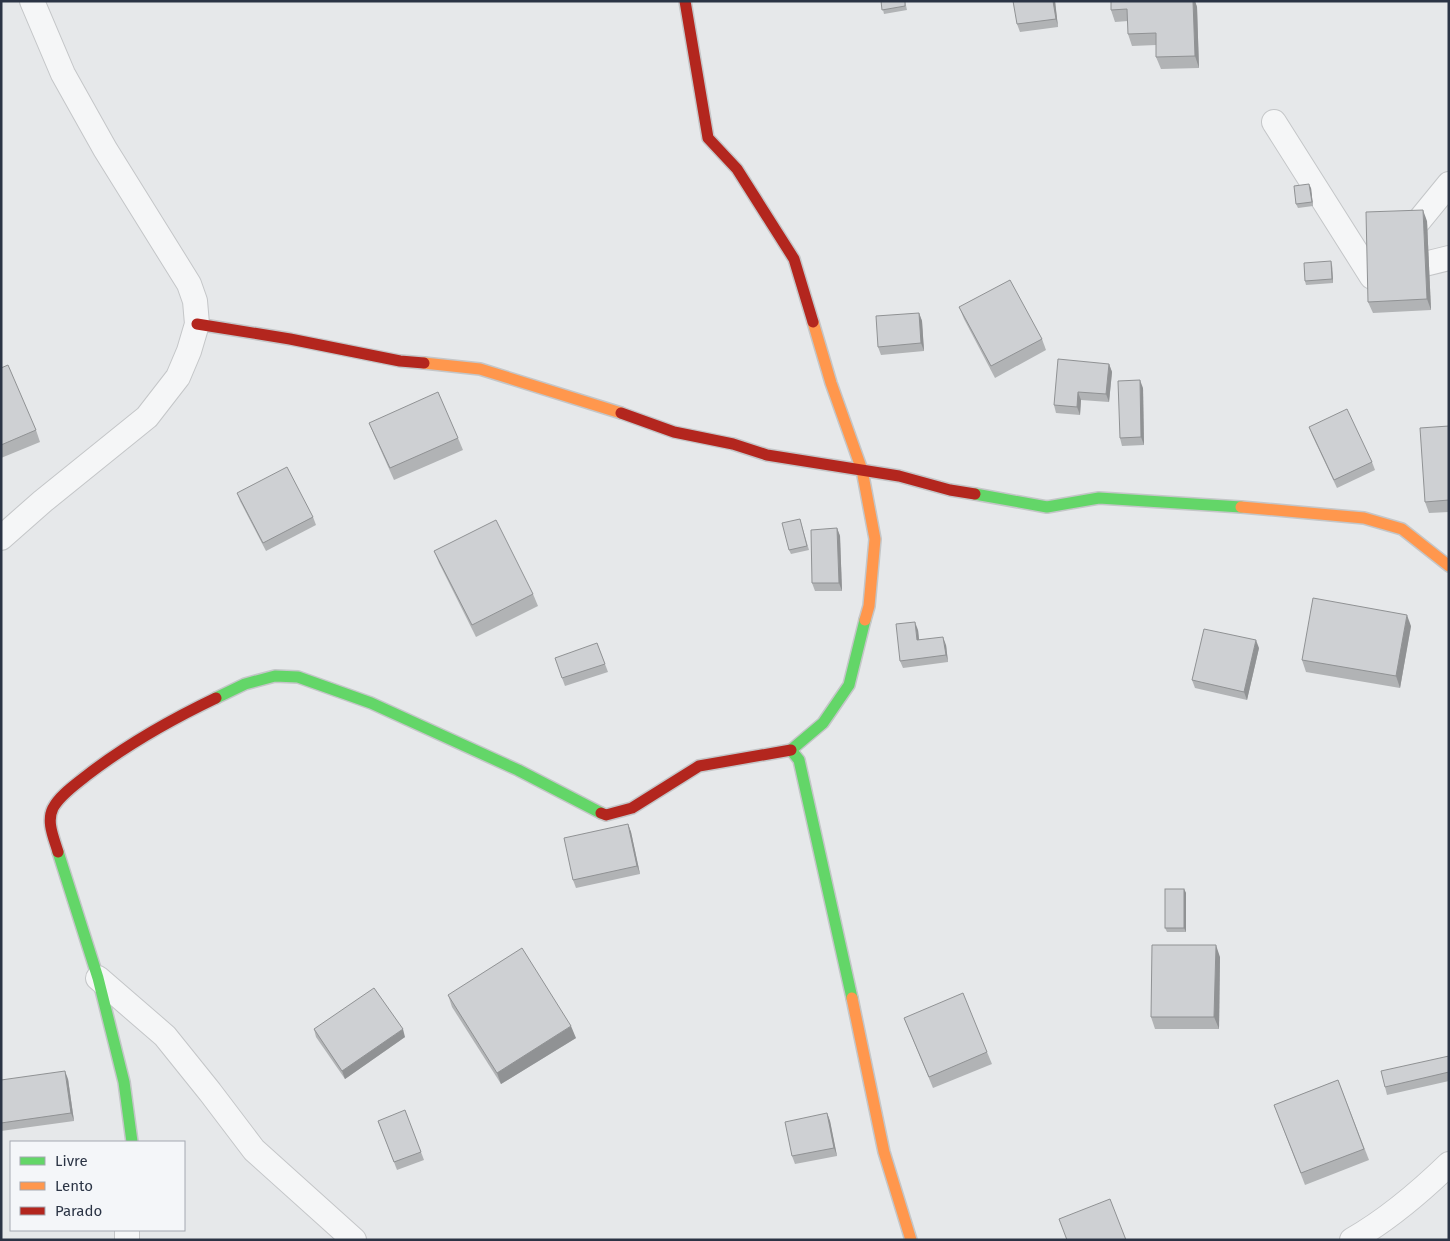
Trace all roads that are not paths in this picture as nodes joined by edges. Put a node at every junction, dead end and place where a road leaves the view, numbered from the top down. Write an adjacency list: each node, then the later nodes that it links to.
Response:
1 (32, 1): 7 (street)
2 (685, 1): 8 (street)
3 (1274, 122): 6 (street)
4 (1449, 184): 6 (street)
5 (1449, 258): 6 (street)
6 (1372, 277)
7 (197, 324): 8 (street); 9 (street)
8 (862, 470): 10 (street); 11 (street)
9 (1, 538)
10 (1449, 566)
11 (791, 750): 12 (street); 16 (street)
12 (98, 978): 13 (street); 15 (street)
13 (132, 1141)
14 (1448, 1168): 17 (street)
15 (354, 1240)
16 (911, 1240)
17 (1352, 1240)

